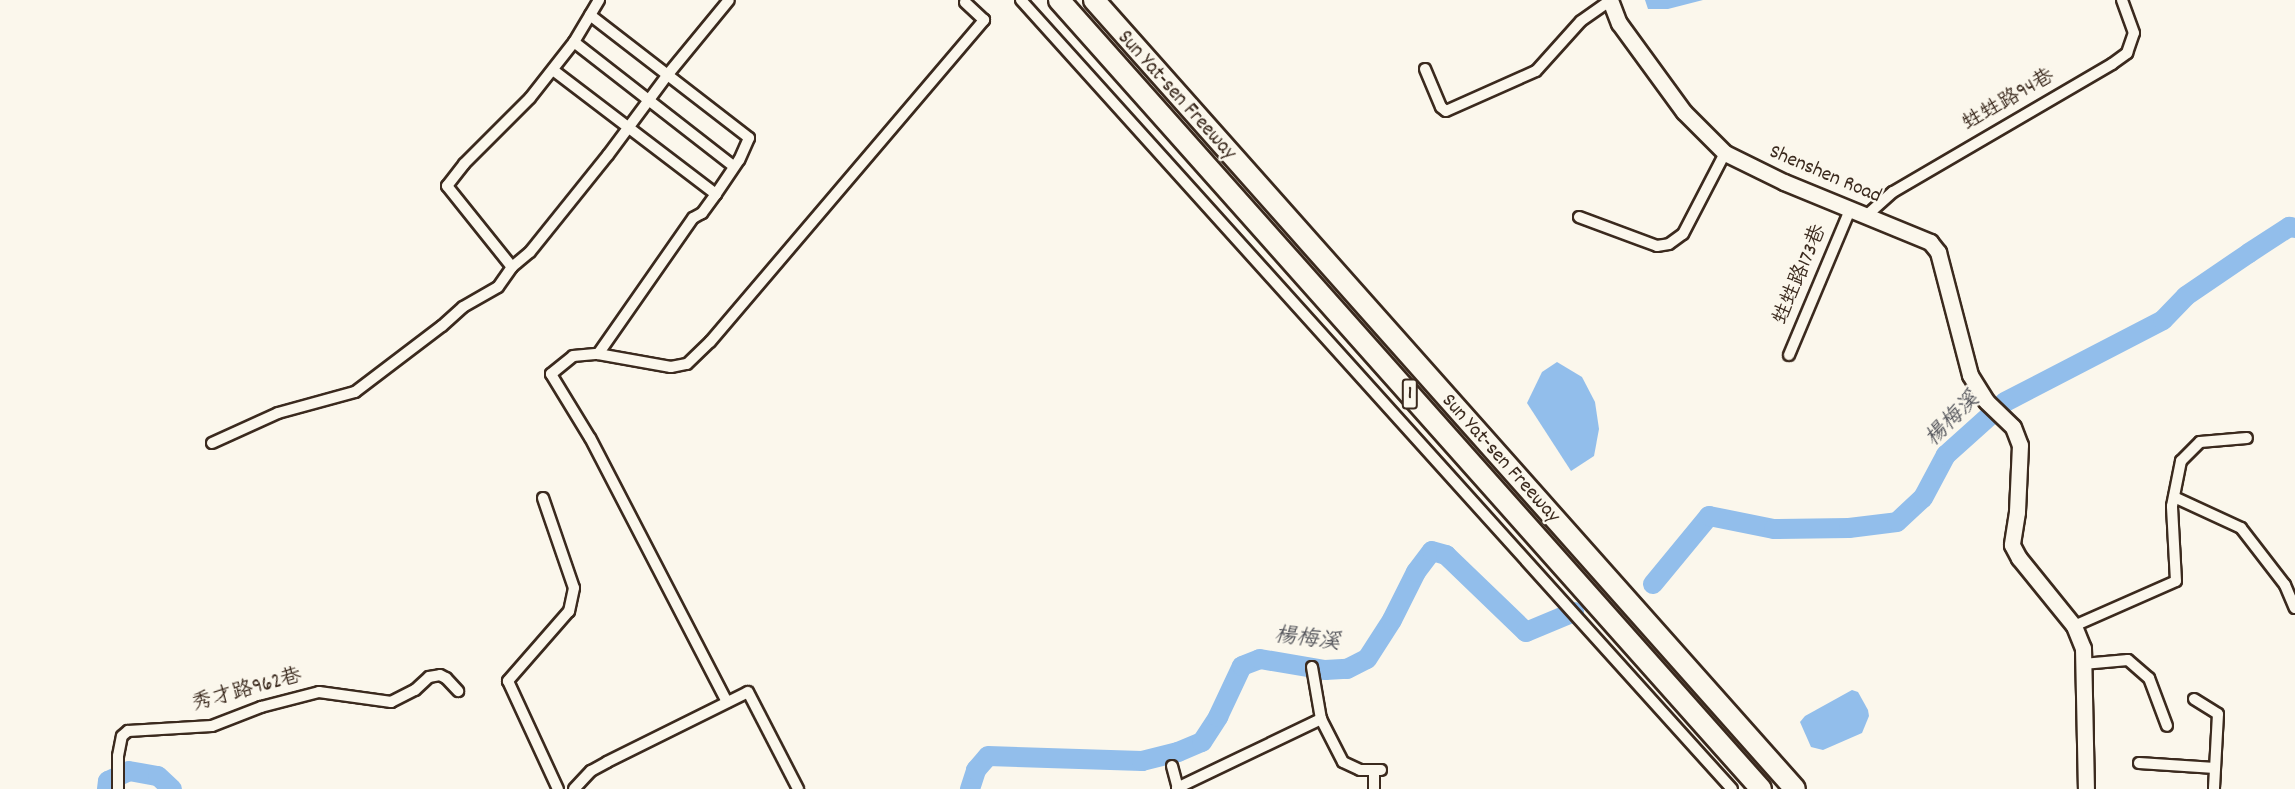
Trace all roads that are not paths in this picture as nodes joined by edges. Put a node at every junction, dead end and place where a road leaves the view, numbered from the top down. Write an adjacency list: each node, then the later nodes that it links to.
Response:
1 (599, 0): 9 (street)
2 (729, 0): 13 (street)
3 (1021, 0): 47 (street)
4 (1059, 0): 48 (highway, Sun Yat-sen Freeway / 1)
5 (1094, 0): 49 (highway, Sun Yat-sen Freeway / 1)
6 (2122, 0): 20 (street, 甡甡路94巷)
7 (1610, 1): 11 (street); 16 (street, Shenshen Road)
8 (965, 2): 23 (street)
9 (590, 15): 10 (street); 13 (street)
10 (574, 42): 12 (street); 14 (street)
11 (1425, 69)
12 (553, 70): 15 (street); 22 (street)
13 (669, 73): 14 (street); 17 (street)
14 (650, 99): 15 (street); 17 (street)
15 (629, 128): 18 (street); 22 (street)
16 (1725, 153): 19 (street, Shenshen Road); 21 (street)
17 (733, 166): 18 (street)
18 (716, 194): 23 (street)
19 (1850, 210): 20 (street, Shenshen Road); 24 (street, 甡甡路173巷)
20 (1866, 216): 30 (street, Shenshen Road)
21 (1579, 217)
22 (512, 267): 26 (street)
23 (598, 354): 35 (street)
24 (1789, 355)
25 (2247, 438): 27 (street)
26 (212, 443)
27 (2174, 497): 29 (street); 30 (street)
28 (543, 498): 42 (street)
29 (2294, 604)
30 (2074, 626): 31 (street)
31 (2083, 664): 37 (street); 50 (street)
32 (1312, 667): 36 (street)
33 (458, 691): 41 (street, 秀才路962巷)
34 (2194, 699): 40 (street)
35 (727, 702): 43 (street); 44 (street)
36 (1321, 719): 45 (street); 46 (street)
37 (2167, 726)
38 (2139, 763): 40 (street)
39 (1172, 766): 45 (street)
40 (2215, 768): 51 (street)
41 (118, 789)
42 (558, 789)
43 (574, 789)
44 (798, 789)
45 (1178, 789)
46 (1374, 789)
47 (1732, 789)
48 (1761, 789)
49 (1795, 789)
50 (2086, 789)
51 (2214, 789)

